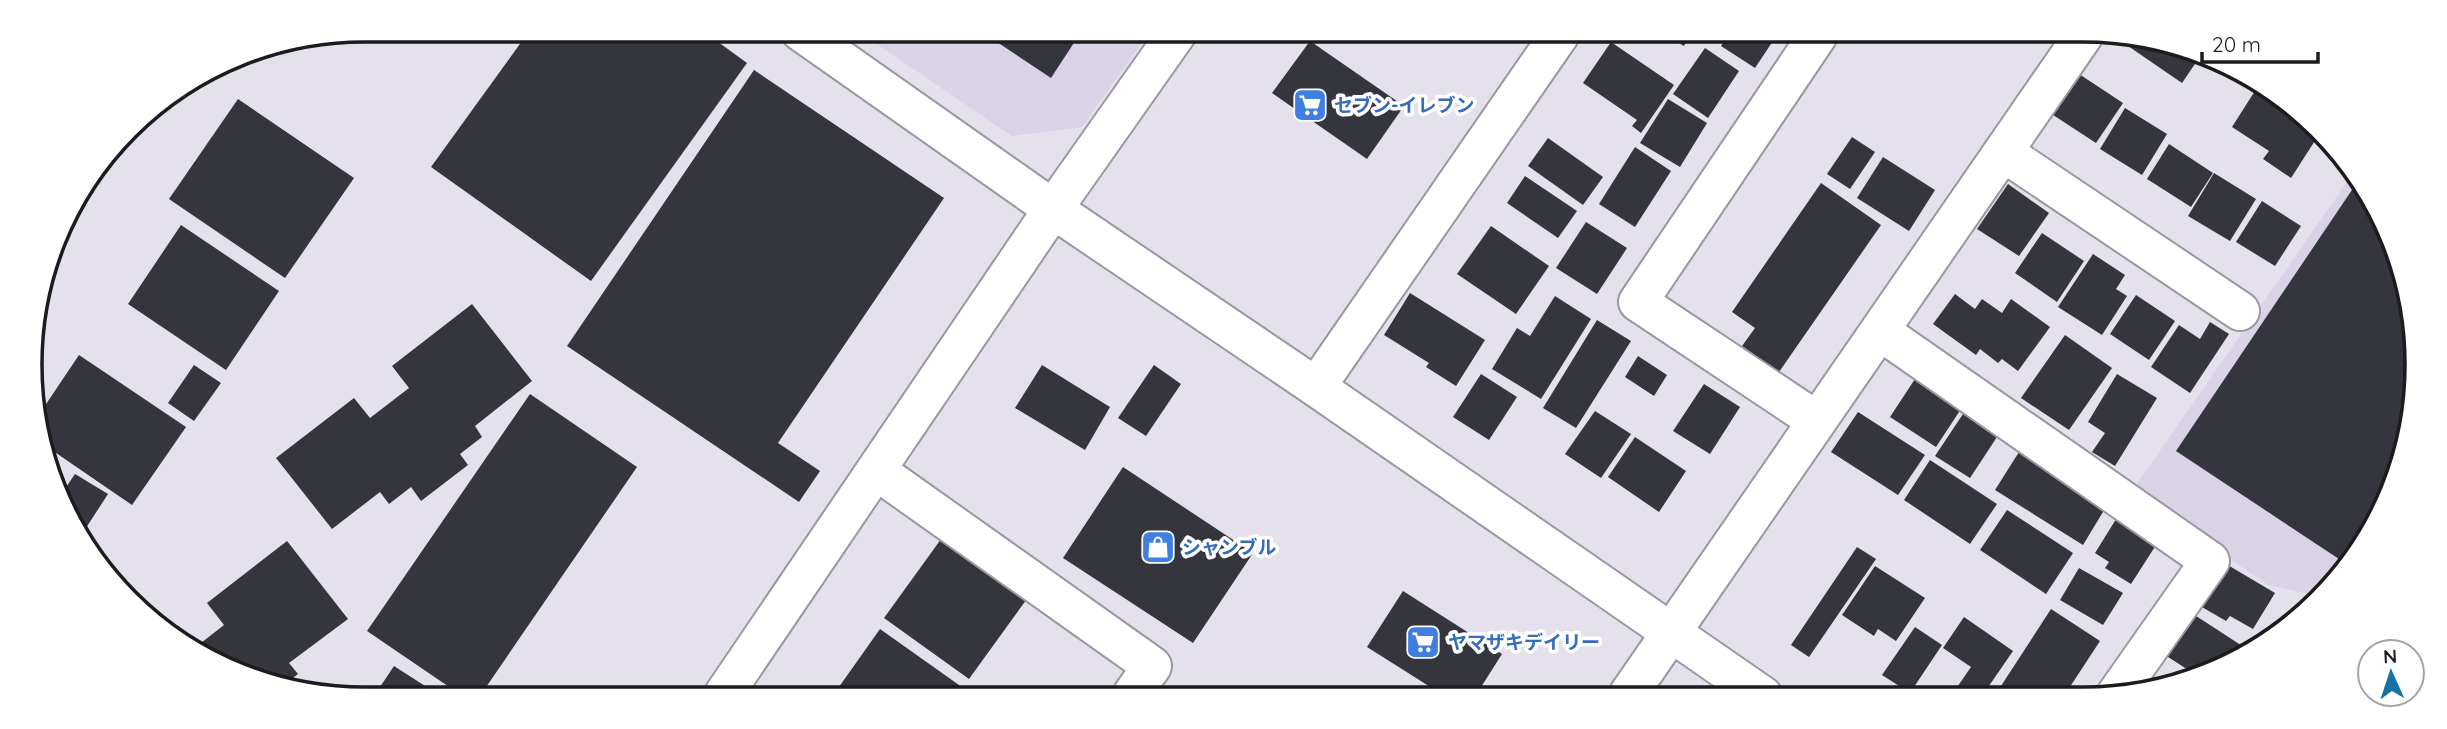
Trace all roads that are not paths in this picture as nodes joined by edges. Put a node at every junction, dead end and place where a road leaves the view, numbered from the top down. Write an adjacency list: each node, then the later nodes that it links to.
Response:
1 (816, 42): 7 (street)
2 (1171, 42): 7 (street)
3 (1554, 42): 10 (street)
4 (1813, 42): 11 (street)
5 (2079, 42): 6 (street)
6 (2003, 152): 8 (street); 9 (street)
7 (1053, 209): 10 (street); 12 (street)
8 (2240, 311)
9 (1880, 331): 11 (street); 14 (street)
10 (1316, 387): 13 (street)
11 (1816, 421): 13 (street)
12 (877, 471): 15 (street); 16 (street)
13 (1672, 633): 17 (street); 18 (street)
14 (2123, 684)
15 (729, 687)
16 (1138, 687)
17 (1634, 687)
18 (1750, 687)

